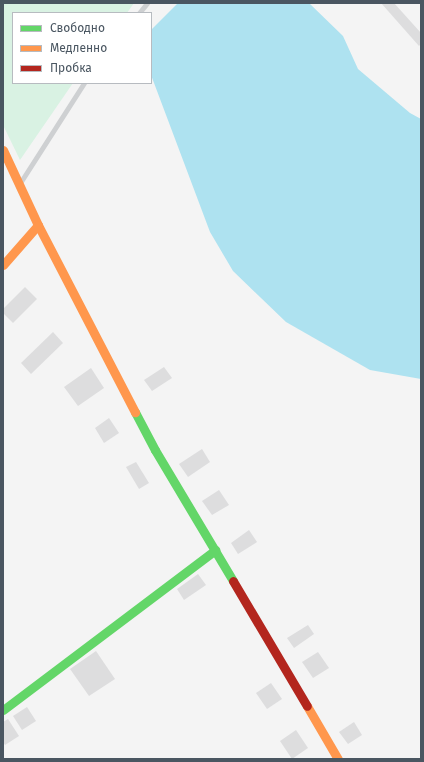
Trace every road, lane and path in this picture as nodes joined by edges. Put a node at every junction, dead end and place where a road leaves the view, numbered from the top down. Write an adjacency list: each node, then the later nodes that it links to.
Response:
1 (147, 3): 2 (lane)
2 (140, 12)
3 (83, 84): 5 (lane)
4 (3, 150): 5 (street)
5 (19, 185): 6 (street)
6 (38, 226): 7 (street); 8 (street)
7 (3, 265)
8 (215, 550): 9 (street); 10 (street)
9 (3, 710)
10 (338, 759)

